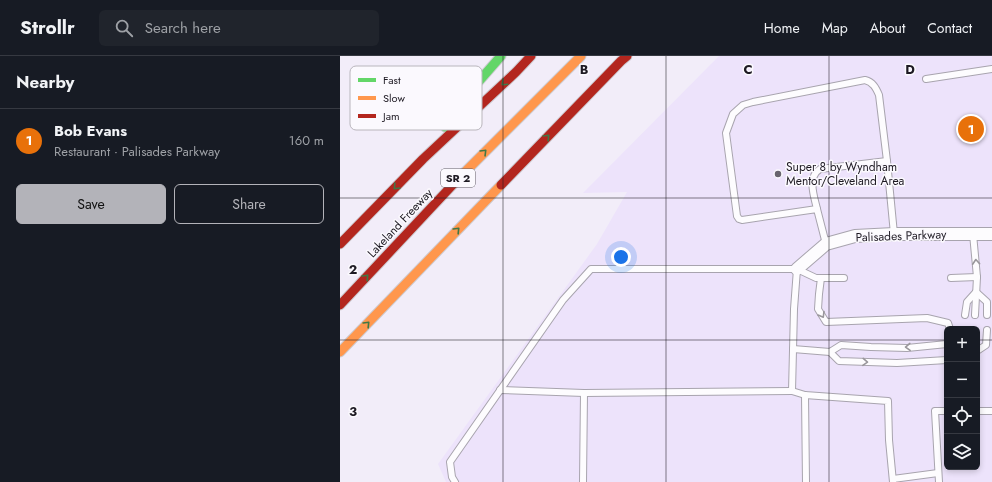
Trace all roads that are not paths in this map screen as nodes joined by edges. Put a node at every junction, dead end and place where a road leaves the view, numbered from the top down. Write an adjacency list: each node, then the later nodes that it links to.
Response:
1 (501, 56): 6 (highway)
2 (531, 56): 8 (highway, one-way to 8)
3 (581, 56): 25 (highway, Lakeland Freeway / SR 2, one-way to 3)
4 (627, 56): 34 (highway, one-way to 4)
5 (992, 69): 7 (lane)
6 (482, 78)
7 (926, 79)
8 (482, 104)
9 (443, 130): 11 (highway)
10 (454, 130): 11 (highway, one-way to 11)
11 (423, 159): 17 (highway, one-way to 17)
12 (887, 161): 13 (lane); 13 (lane); 14 (lane)
13 (817, 209): 18 (lane)
14 (894, 234): 15 (street, Palisades Parkway); 18 (street, Palisades Parkway)
15 (973, 234): 16 (street, Palisades Parkway); 20 (lane, one-way to 15)
16 (992, 234)
17 (340, 244)
18 (826, 244): 19 (street, Palisades Parkway)
19 (797, 269): 21 (lane); 32 (lane); 37 (lane)
20 (977, 277): 23 (lane); 24 (lane)
21 (821, 278): 22 (lane); 29 (lane, one-way to 29)
22 (844, 278)
23 (951, 278)
24 (976, 292): 26 (lane); 27 (lane); 28 (lane)
25 (340, 306)
26 (965, 315)
27 (975, 315)
28 (988, 315)
29 (949, 326)
30 (987, 330): 33 (lane)
31 (944, 344): 35 (lane, one-way to 35)
32 (793, 349): 35 (lane); 38 (lane)
33 (980, 349)
34 (340, 352)
35 (830, 352): 36 (lane, one-way to 36)
36 (944, 360)
37 (500, 390): 39 (lane); 46 (lane)
38 (792, 391): 39 (lane); 40 (lane)
39 (584, 393): 47 (lane)
40 (805, 395): 45 (lane); 48 (lane)
41 (944, 411): 44 (lane)
42 (980, 411): 43 (lane)
43 (992, 411)
44 (938, 473): 45 (lane); 49 (lane)
45 (893, 480)
46 (455, 482)
47 (583, 482)
48 (806, 482)
49 (939, 482)

